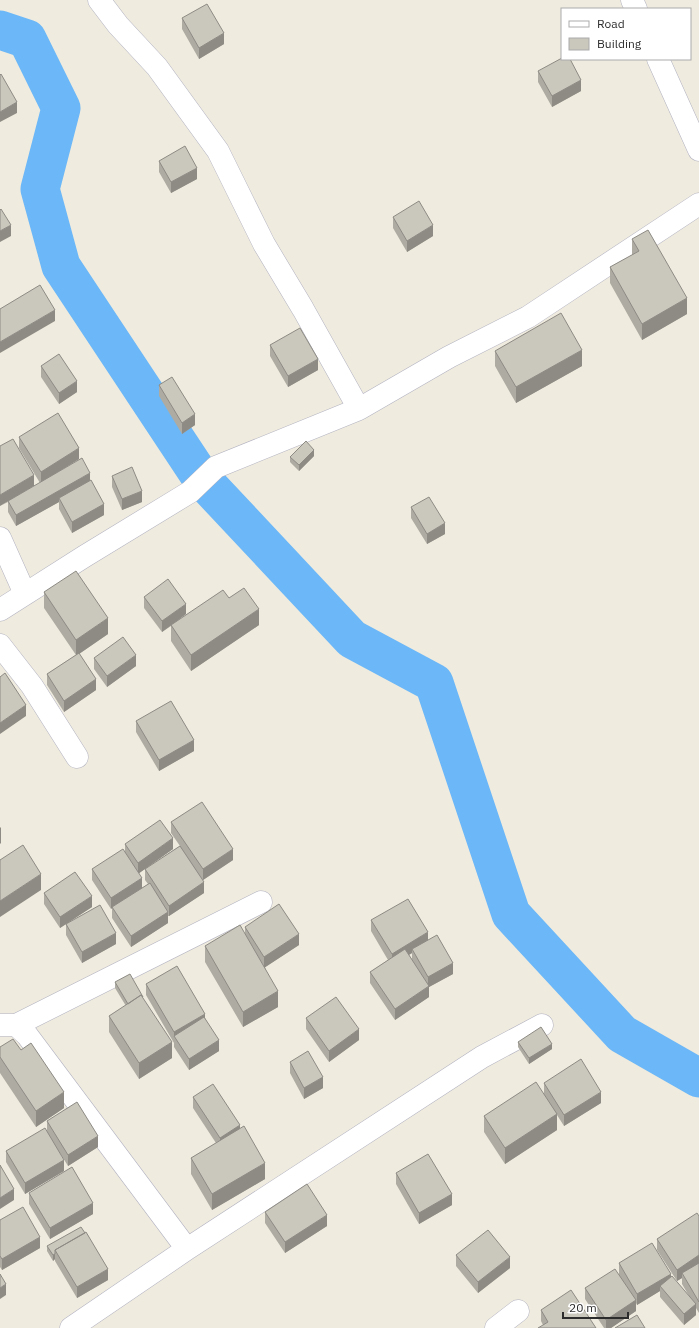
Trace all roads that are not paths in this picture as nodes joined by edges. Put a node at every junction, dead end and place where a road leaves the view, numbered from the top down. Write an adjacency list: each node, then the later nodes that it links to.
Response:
1 (99, 0): 5 (street)
2 (658, 60): 3 (street)
3 (699, 150)
4 (699, 204): 5 (street)
5 (359, 409): 7 (street)
6 (0, 538): 7 (street)
7 (25, 594): 8 (street)
8 (0, 610)
9 (0, 645): 10 (street)
10 (77, 757)
11 (261, 902): 12 (street)
12 (8, 1025): 14 (street)
13 (542, 1025): 14 (street)
14 (187, 1249): 16 (street)
15 (518, 1311): 17 (street)
16 (71, 1328)
17 (496, 1328)

